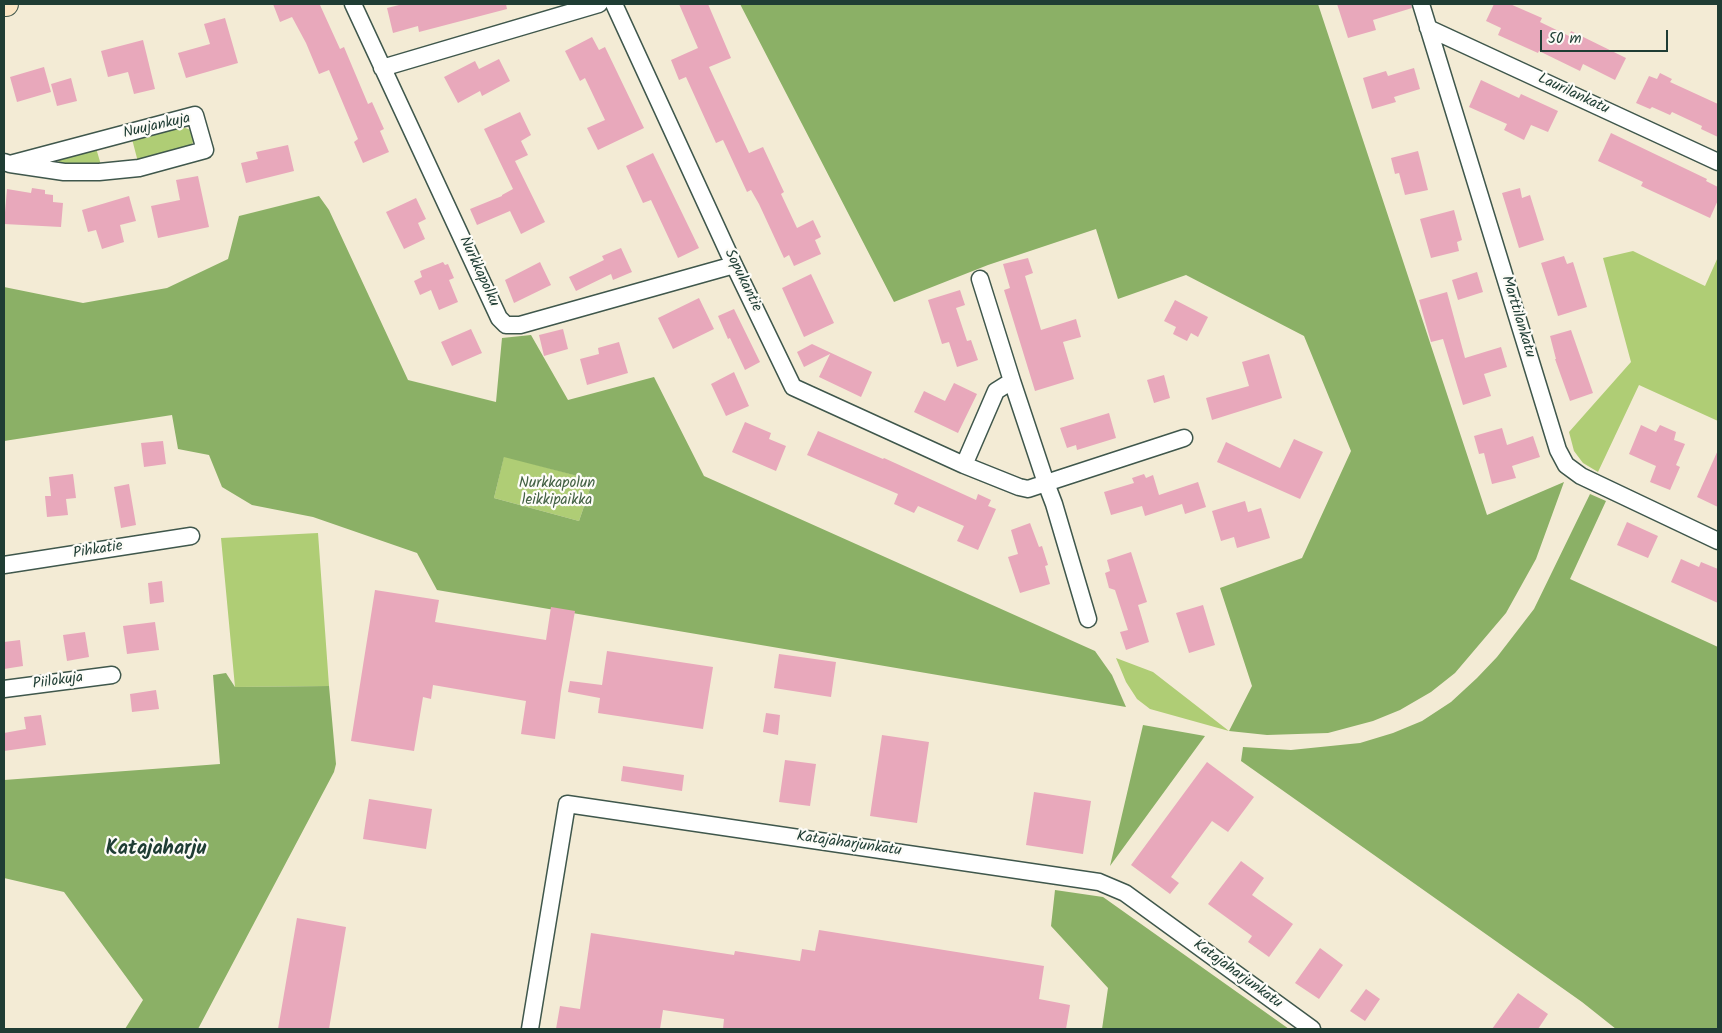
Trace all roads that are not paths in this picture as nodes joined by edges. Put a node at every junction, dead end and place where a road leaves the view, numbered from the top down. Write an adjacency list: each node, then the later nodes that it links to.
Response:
1 (352, 4): 6 (street, Nurkkapolku)
2 (599, 4): 6 (street)
3 (614, 4): 9 (street, Sopukantie)
4 (1421, 4): 5 (street, Marttilankatu)
5 (1428, 28): 7 (street, Laurilankatu); 16 (street, Marttilankatu)
6 (382, 68): 9 (street, Nurkkapolku)
7 (1718, 162)
8 (7, 163): 8 (street, Nuujankuja)
9 (734, 264): 13 (street, Sopukantie)
10 (980, 279): 11 (street)
11 (1012, 381): 13 (street); 14 (street)
12 (1184, 438): 14 (street, Sopukantie)
13 (964, 465): 14 (street, Sopukantie)
14 (1046, 483): 18 (street)
15 (191, 536): 17 (street, Pihkatie)
16 (1718, 541)
17 (4, 565)
18 (1088, 619)
19 (112, 675): 20 (street, Piilokuja)
20 (4, 690)
21 (530, 1029): 22 (street, Katajaharjunkatu)
22 (1312, 1029)

